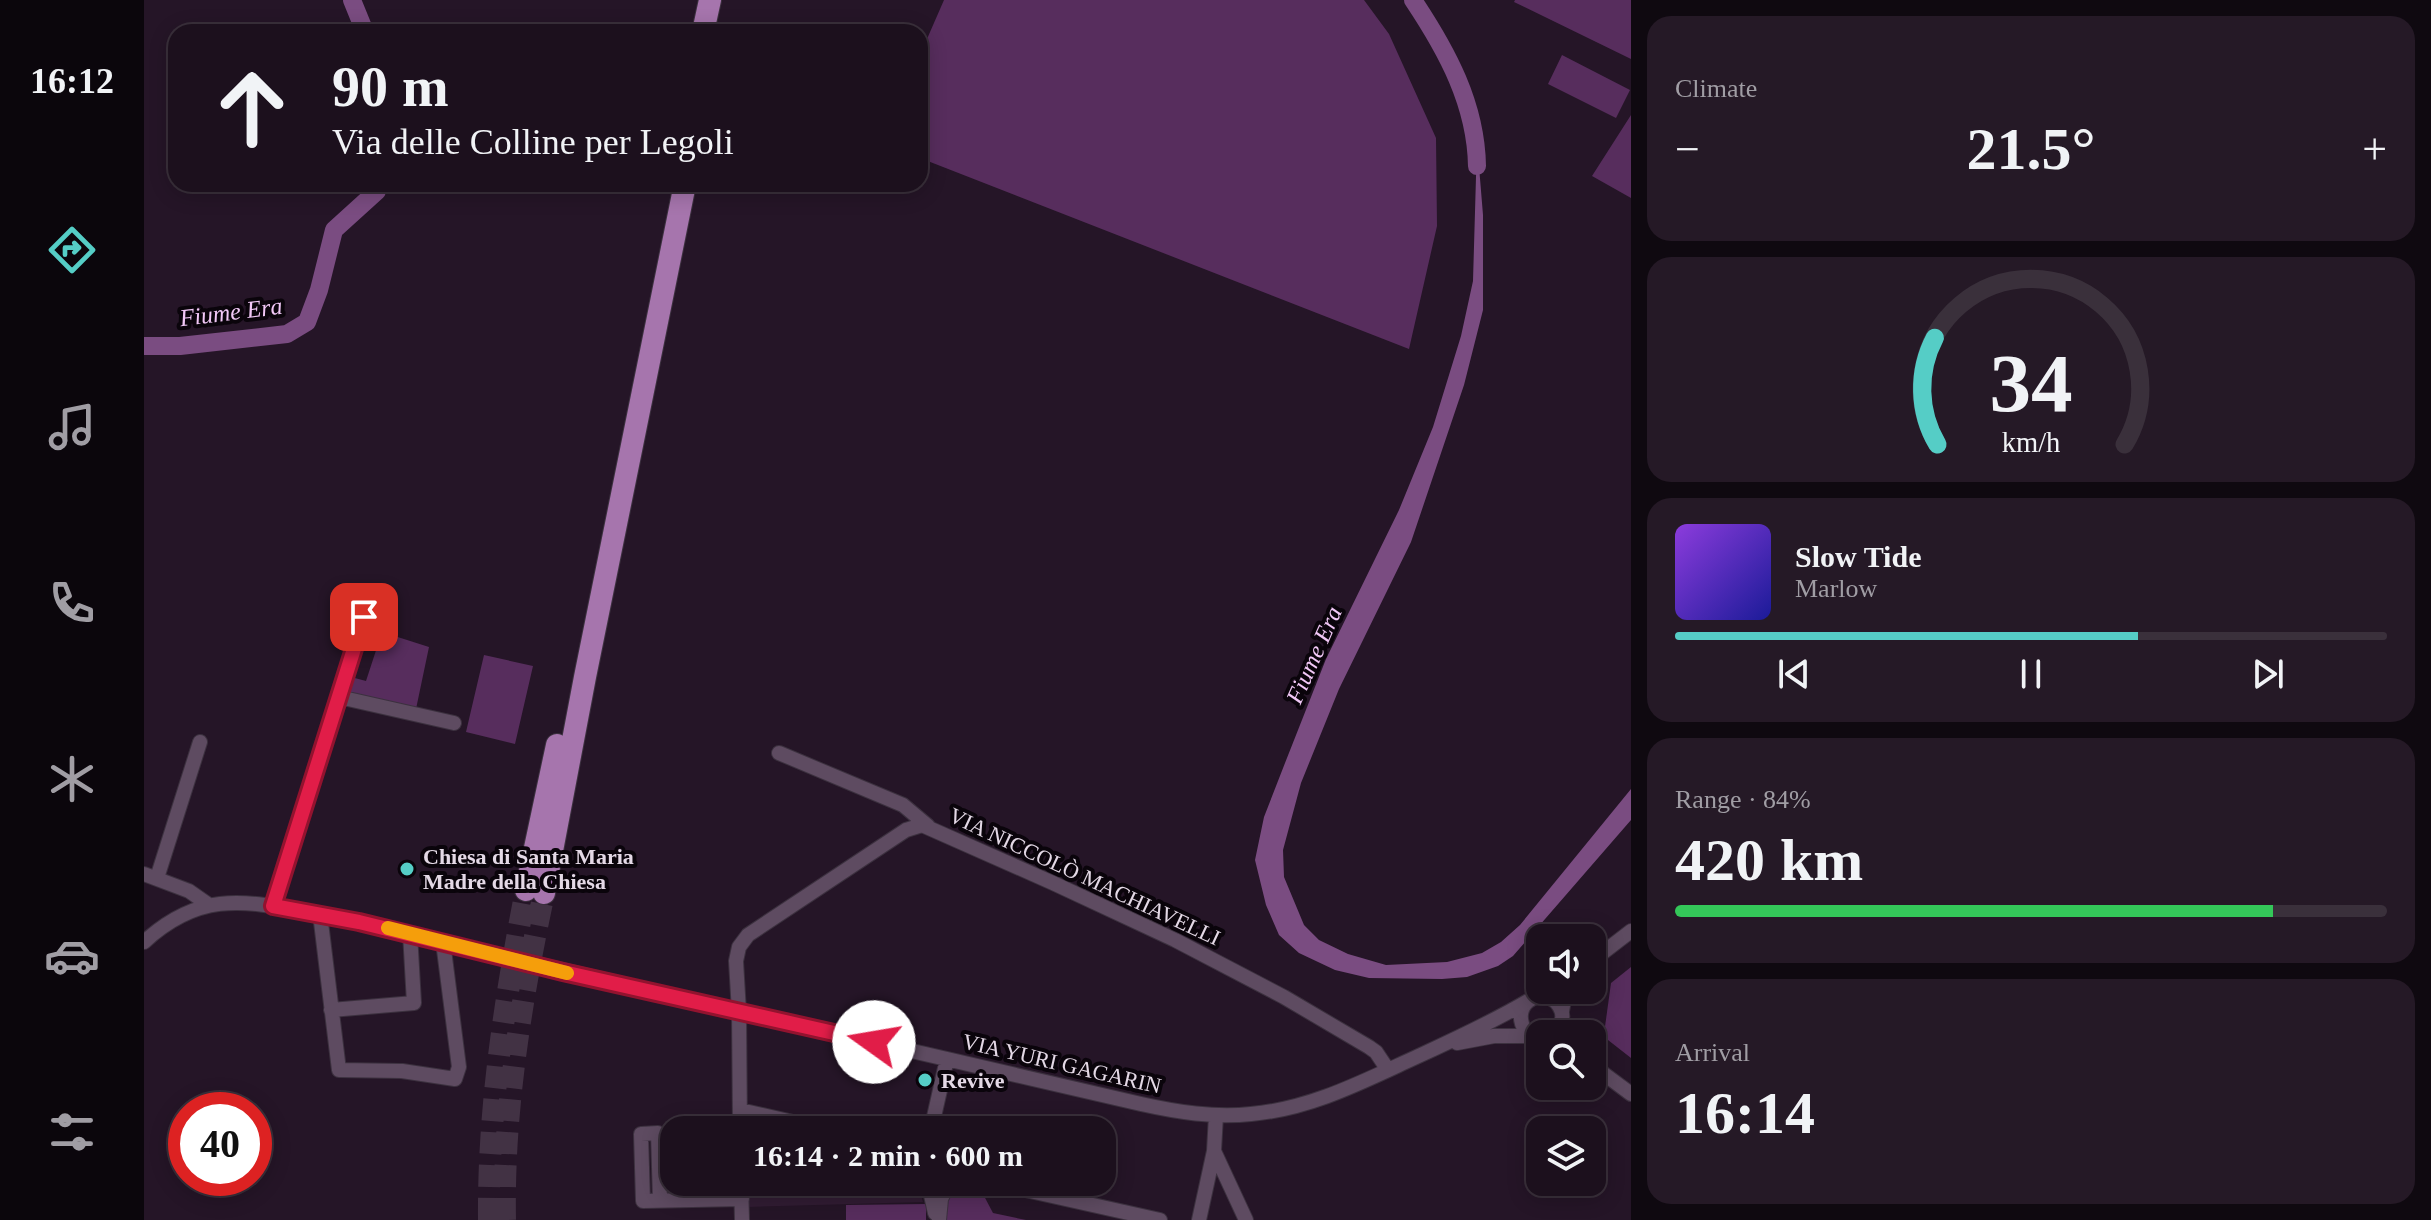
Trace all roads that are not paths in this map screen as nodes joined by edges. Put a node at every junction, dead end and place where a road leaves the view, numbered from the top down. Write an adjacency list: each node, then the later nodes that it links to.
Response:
1 (710, 0): 3 (highway)
2 (722, 0): 4 (highway)
3 (705, 24)
4 (718, 24)
5 (670, 192): 6 (highway)
6 (683, 192)
7 (364, 617): 8 (street)
8 (339, 697): 9 (street); 15 (street)
9 (454, 723)
10 (200, 742): 13 (street)
11 (779, 753): 12 (street)
12 (928, 826): 27 (street, VIA NICCOLÒ MACHIAVELLI); 35 (street, VIA NICCOLÒ MACHIAVELLI)
13 (151, 876): 14 (street)
14 (209, 905): 15 (street, VIA YURI GAGARIN); 19 (street)
15 (273, 906): 16 (street, VIA YURI GAGARIN)
16 (320, 914): 18 (street, VIA YURI GAGARIN); 26 (street)
17 (1631, 931): 21 (street)
18 (410, 933): 20 (street, VIA YURI GAGARIN); 26 (street)
19 (144, 942)
20 (443, 942): 26 (street); 27 (street, VIA YURI GAGARIN)
21 (1606, 950)
22 (1526, 1002): 33 (street)
23 (1526, 1003): 31 (street)
24 (1556, 1004): 28 (street)
25 (1564, 1004): 28 (street)
26 (331, 1010)
27 (739, 1012): 34 (street, VIA YURI GAGARIN); 38 (street, VIA NICCOLÒ MACHIAVELLI)
28 (1562, 1014): 29 (street); 30 (street)
29 (1561, 1020)
30 (1563, 1020)
31 (1526, 1032)
32 (1526, 1037): 33 (street)
33 (1437, 1047): 35 (street, VIA YURI GAGARIN)
34 (947, 1059): 39 (street, VIA YURI GAGARIN); 42 (street)
35 (1388, 1070): 39 (street, VIA YURI GAGARIN)
36 (1606, 1075): 37 (street)
37 (1631, 1094)
38 (740, 1110): 40 (street, VIA NICCOLÒ MACHIAVELLI); 41 (street)
39 (1216, 1115): 43 (street)
40 (740, 1116)
41 (766, 1116)
42 (934, 1116)
43 (1214, 1151): 53 (street); 54 (street)
44 (742, 1196): 48 (street)
45 (932, 1196): 51 (street)
46 (942, 1196): 51 (street)
47 (1053, 1196): 52 (street)
48 (742, 1199): 49 (street); 50 (street)
49 (660, 1201)
50 (742, 1220)
51 (938, 1220)
52 (1160, 1220)
53 (1199, 1220)
54 (1246, 1220)

